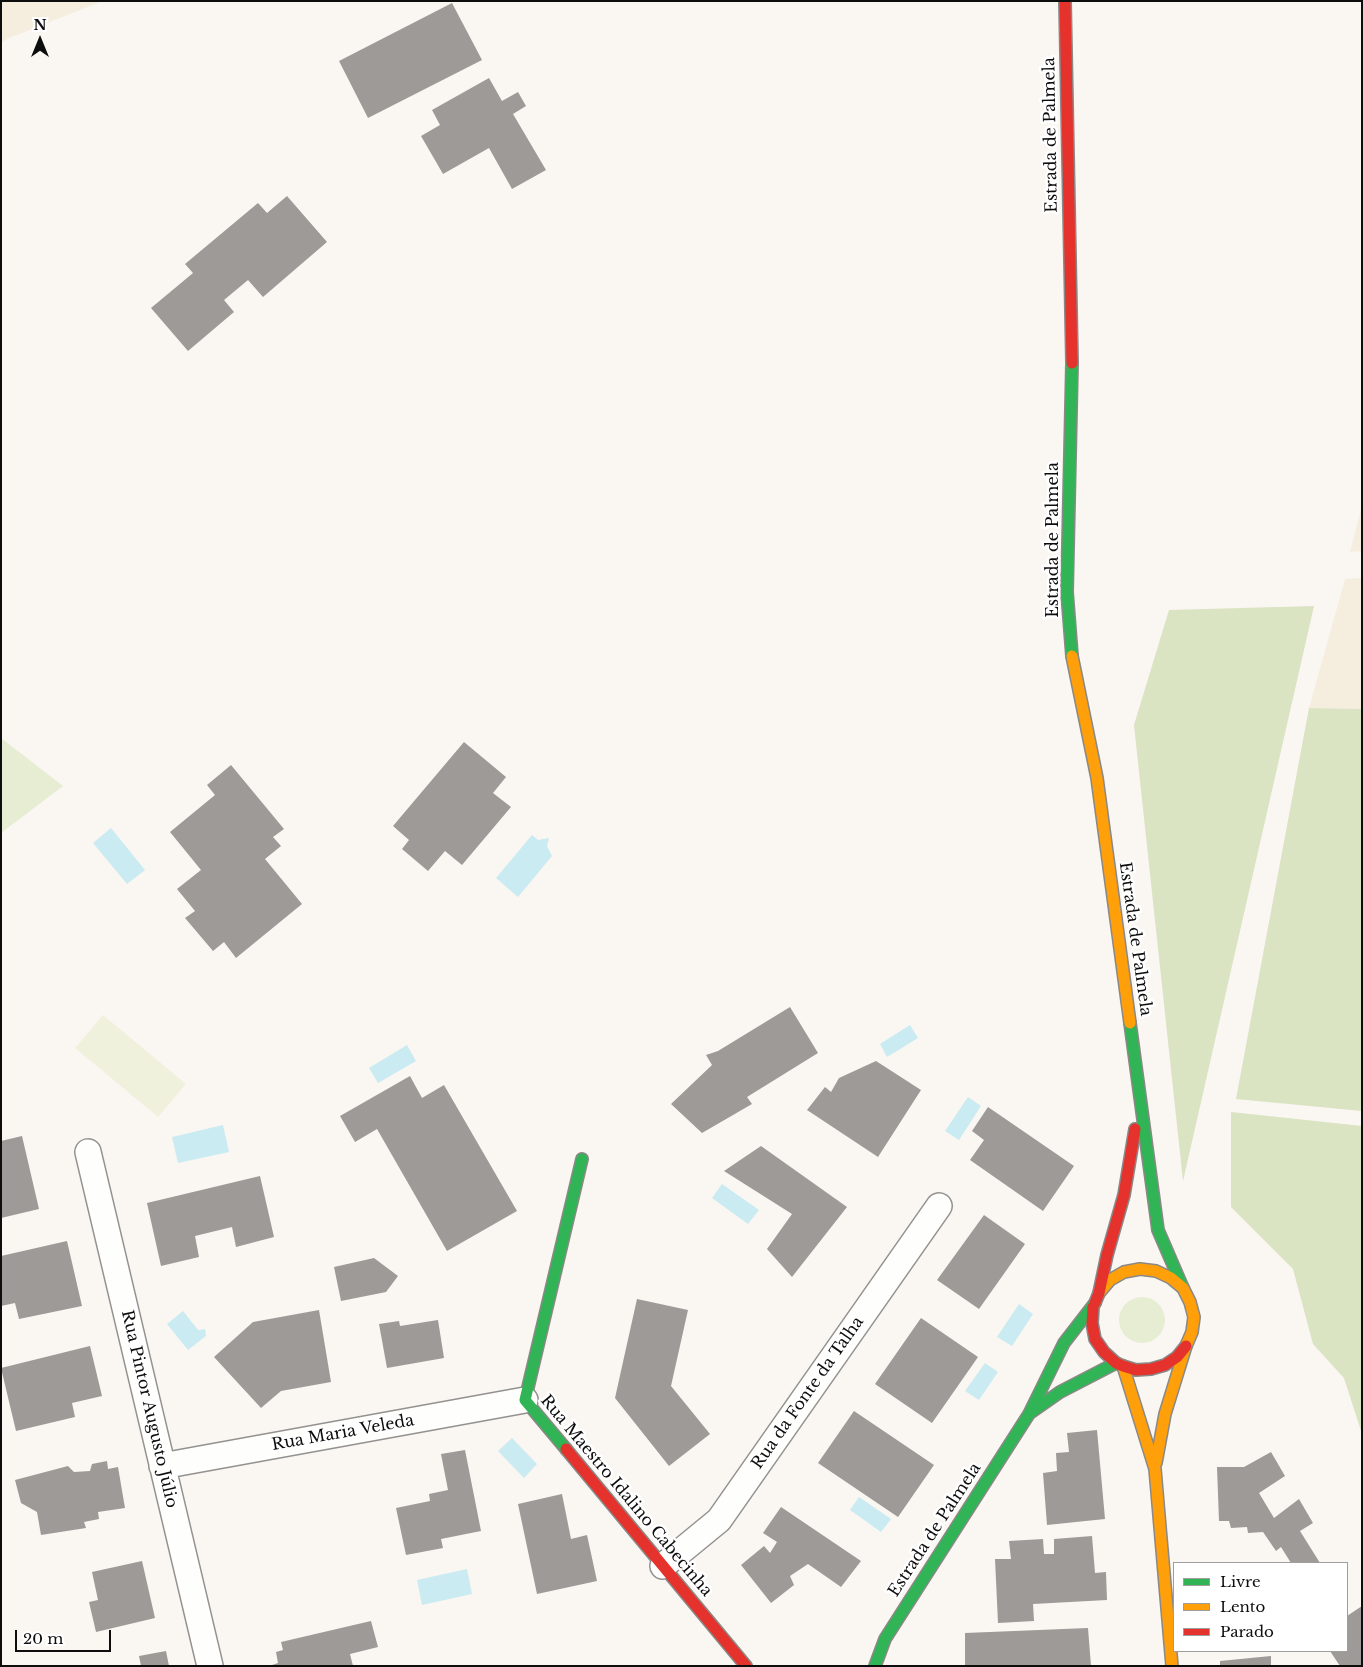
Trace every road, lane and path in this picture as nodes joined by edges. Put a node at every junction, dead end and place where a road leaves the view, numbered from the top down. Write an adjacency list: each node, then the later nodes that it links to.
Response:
1 (1065, 1): 2 (street, Estrada de Palmela)
2 (1140, 1103): 6 (street, Estrada de Palmela); 7 (street, Estrada de Palmela)
3 (88, 1152): 13 (street, Rua Pintor Augusto Júlio)
4 (582, 1159): 11 (street, Rua Maestro Idalino Cabecinha)
5 (939, 1206): 15 (street, Rua da Fonte da Talha)
6 (1183, 1288): 7 (street); 9 (street)
7 (1099, 1293): 8 (street)
8 (1093, 1307): 10 (street); 12 (street, Estrada de Palmela)
9 (1186, 1346): 10 (street); 14 (street)
10 (1119, 1364): 12 (street, Estrada de Palmela); 14 (street)
11 (525, 1400): 13 (street, Rua Maria Veleda); 15 (street, Rua Maestro Idalino Cabecinha)
12 (1029, 1414): 18 (street, Estrada de Palmela)
13 (162, 1466): 16 (street, Rua Pintor Augusto Júlio)
14 (1155, 1470): 19 (street)
15 (663, 1566): 17 (street, Rua Maestro Idalino Cabecinha)
16 (210, 1666)
17 (746, 1666)
18 (875, 1666)
19 (1172, 1666)

